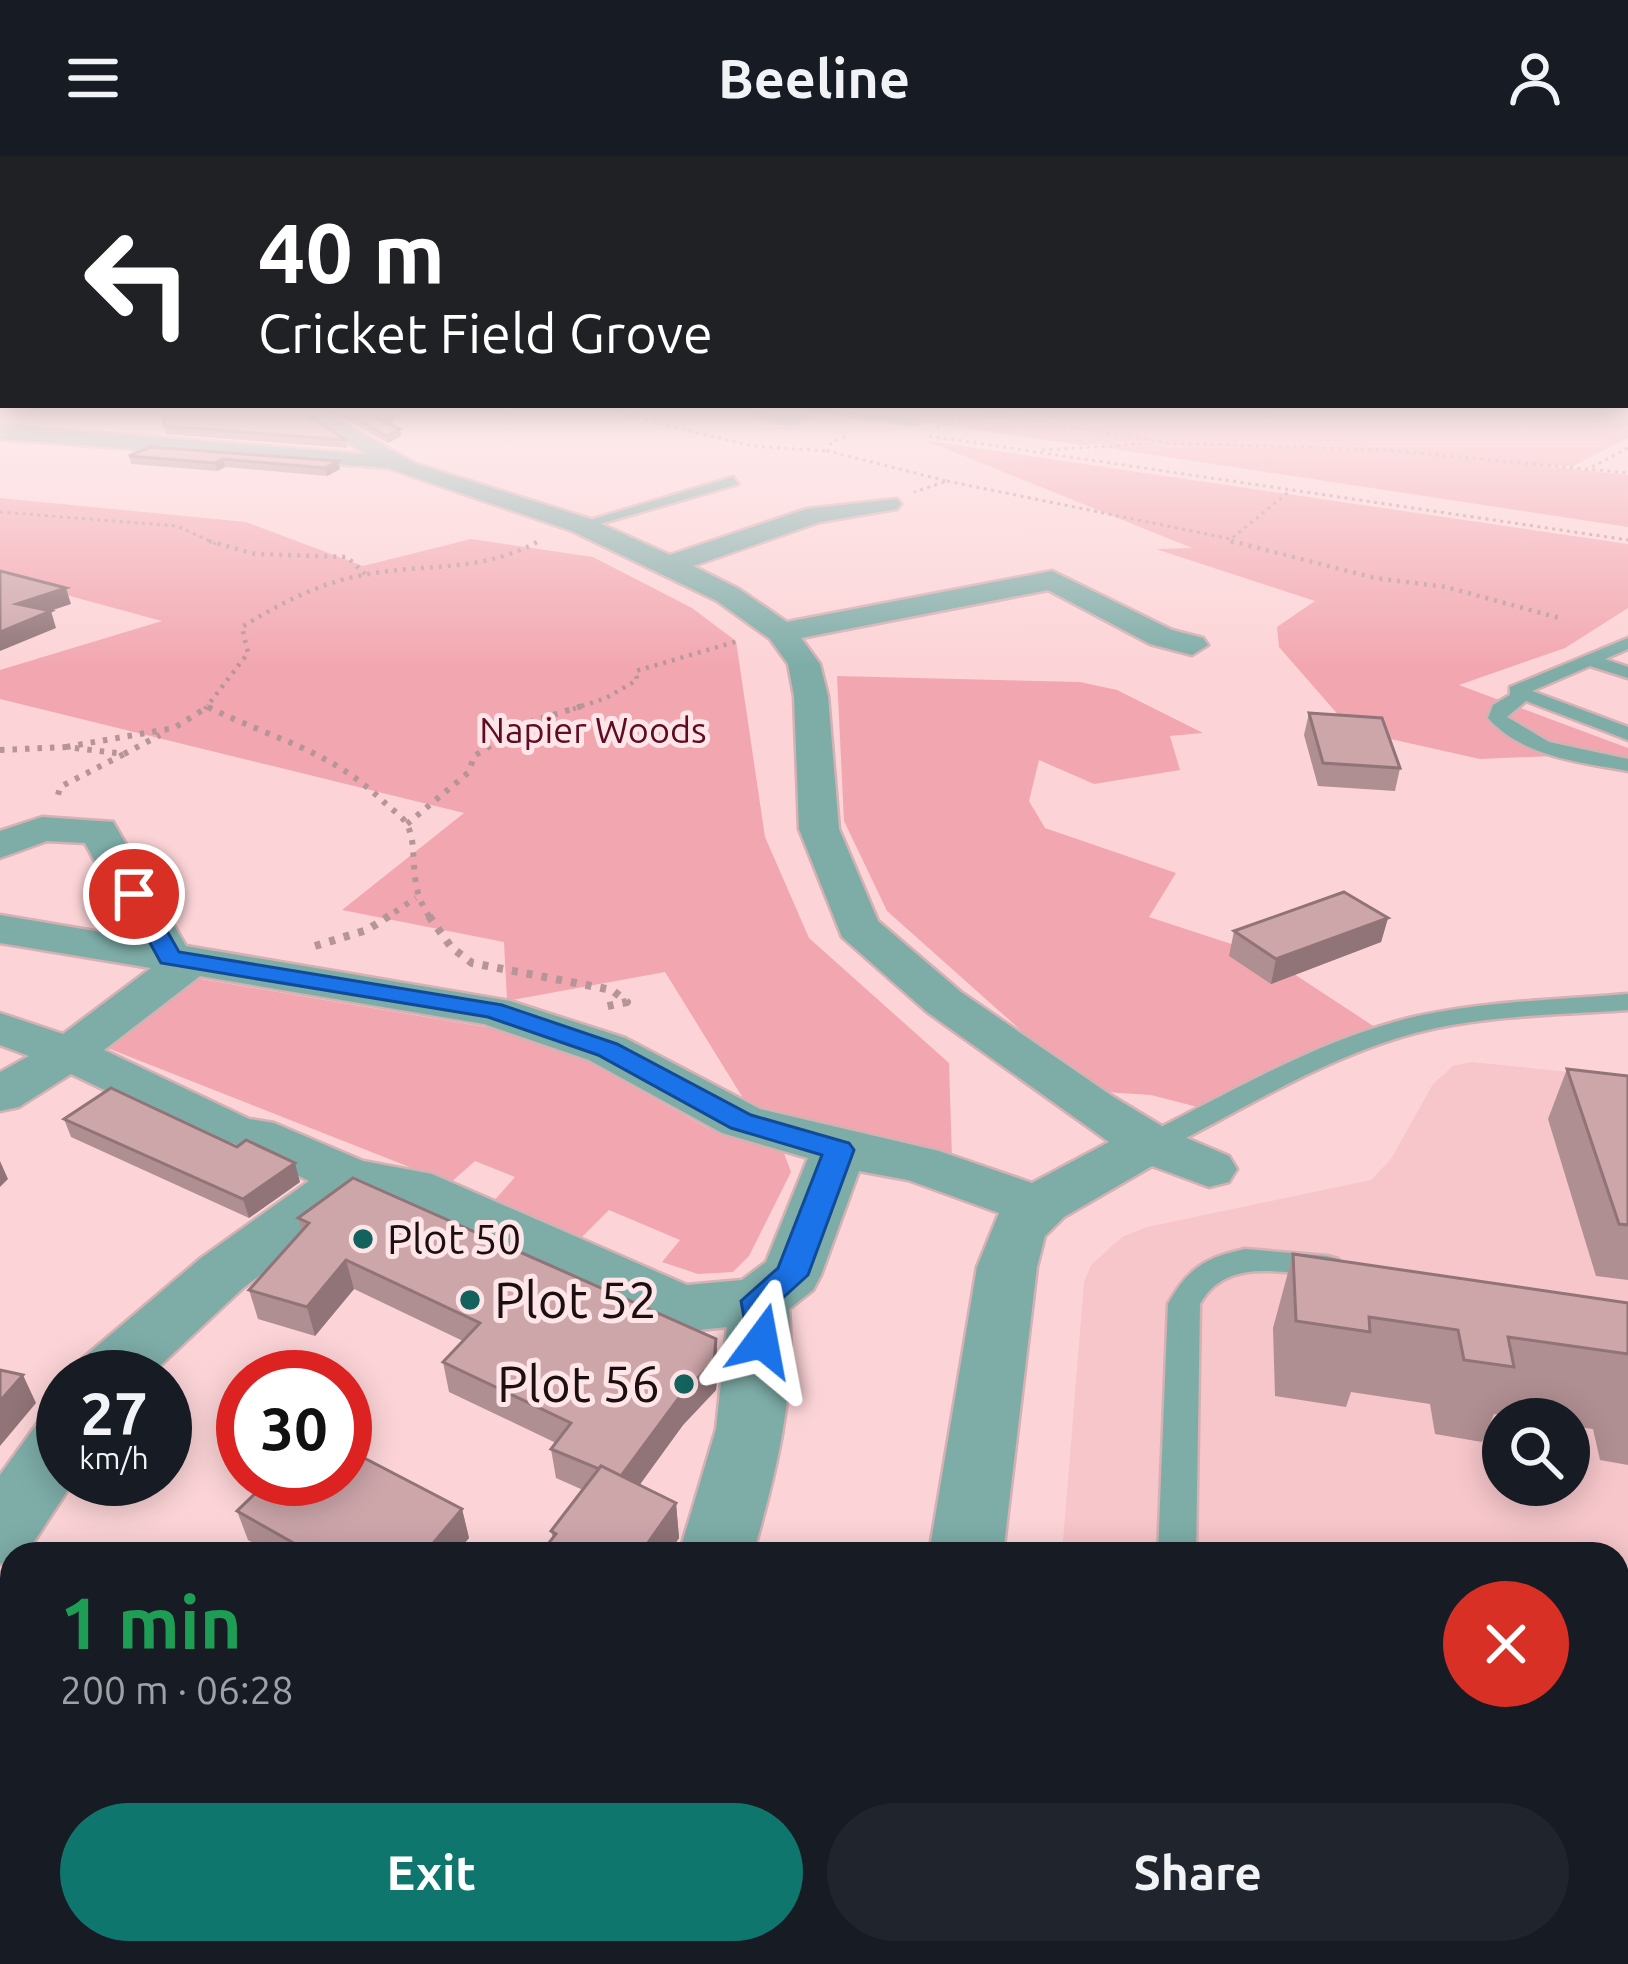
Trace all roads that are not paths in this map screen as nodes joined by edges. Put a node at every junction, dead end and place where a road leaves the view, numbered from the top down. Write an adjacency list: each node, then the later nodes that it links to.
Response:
1 (499, 497): 4 (street)
2 (665, 497): 4 (lane)
3 (888, 503): 5 (street)
4 (568, 521): 5 (street)
5 (669, 565): 6 (street)
6 (776, 629): 8 (street); 21 (street)
7 (1628, 643): 9 (lane)
8 (1192, 645)
9 (1588, 659): 10 (lane); 11 (lane)
10 (1628, 673)
11 (1522, 696): 12 (lane); 13 (lane)
12 (1628, 734)
13 (1628, 765)
14 (0, 846): 16 (street)
15 (0, 929): 16 (street)
16 (179, 960): 19 (street); 22 (street)
17 (1628, 1002): 21 (lane)
18 (0, 1028): 19 (street)
19 (69, 1053): 20 (street); 24 (street)
20 (0, 1095)
21 (1151, 1144): 23 (street); 25 (street)
22 (839, 1150): 25 (street); 27 (street)
23 (1209, 1169)
24 (352, 1178): 27 (street); 28 (street)
25 (1040, 1207): 32 (street)
26 (1370, 1273): 33 (lane)
27 (758, 1301): 31 (street)
28 (136, 1350)
29 (36, 1480): 30 (street)
30 (0, 1533)
31 (720, 1542)
32 (968, 1542)
33 (1178, 1542)

